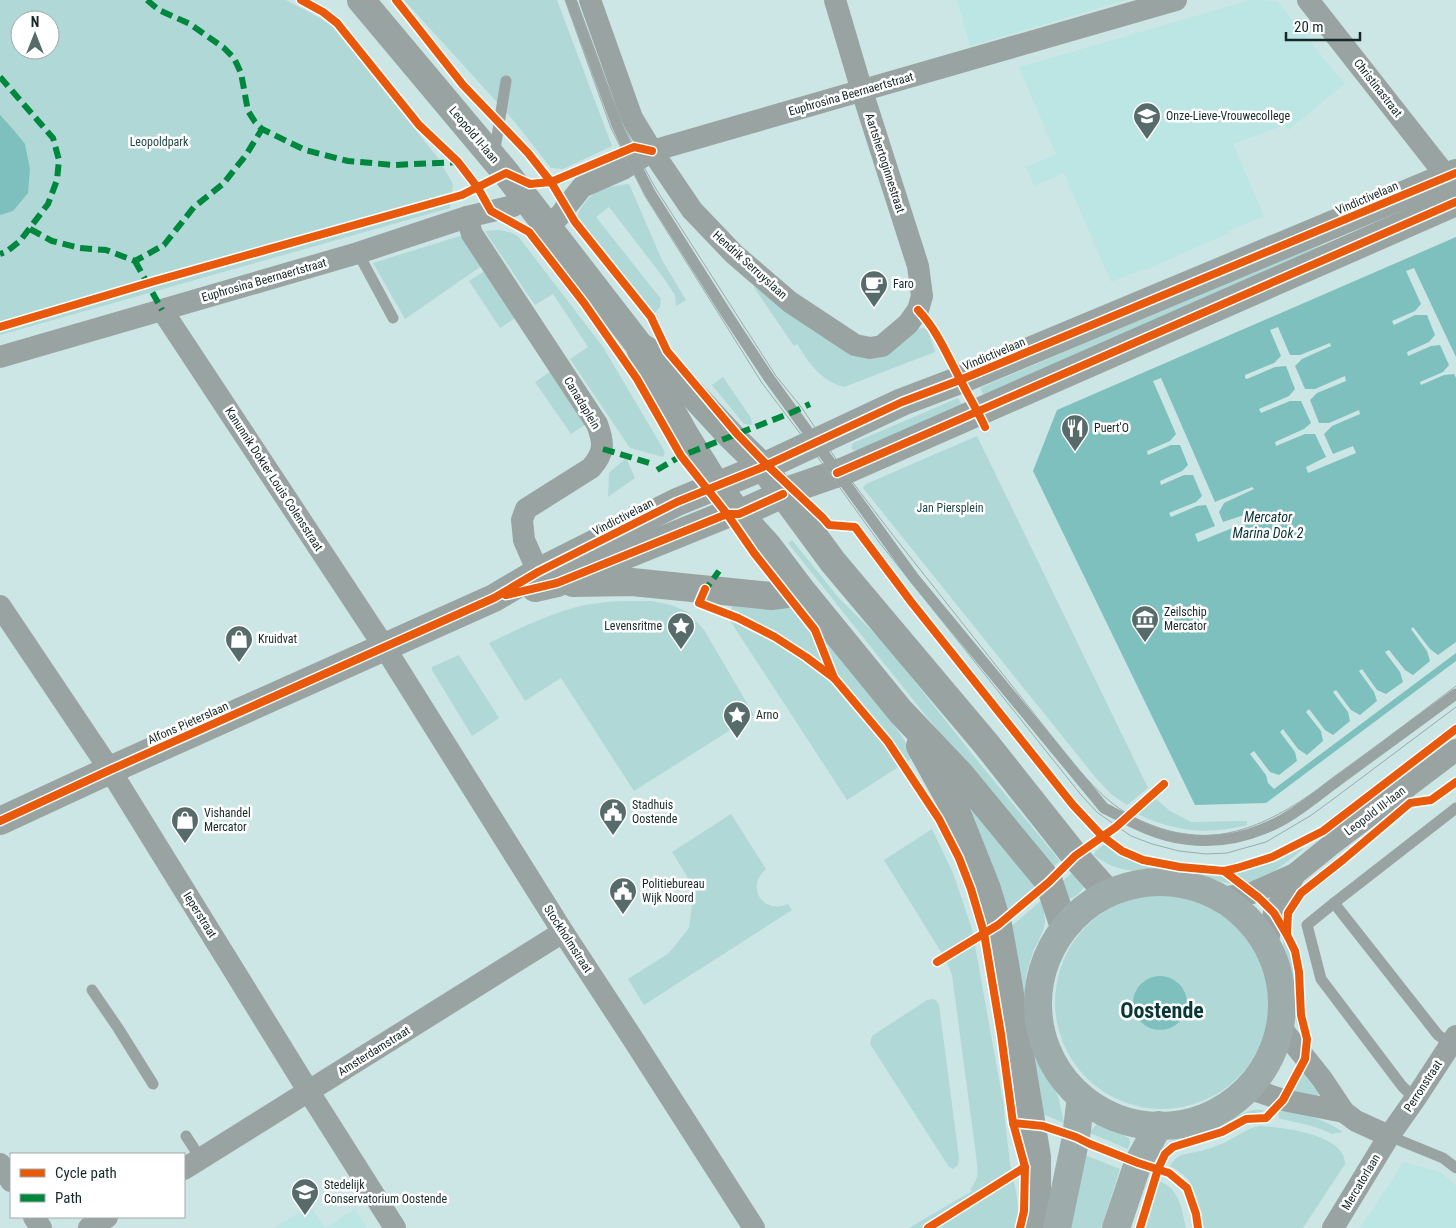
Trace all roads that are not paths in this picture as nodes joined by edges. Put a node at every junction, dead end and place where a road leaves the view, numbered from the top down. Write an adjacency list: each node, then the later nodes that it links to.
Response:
1 (361, 0): 10 (street, Leopold II-laan)
2 (571, 0): 9 (lane)
3 (590, 0): 9 (street, Hendrik Serruyslaan)
4 (835, 0): 8 (street, Aartshertoginnestraat)
5 (1176, 0): 8 (street, Euphrosina Beernaertstraat)
6 (1308, 0): 11 (street, Christinastraat)
7 (506, 81): 10 (lane)
8 (862, 91): 9 (street, Euphrosina Beernaertstraat); 18 (street, Aartshertoginnestraat)
9 (643, 157): 14 (street, Euphrosina Beernaertstraat); 18 (street, Hendrik Serruyslaan); 21 (lane)
10 (494, 159): 12 (street, Leopold II-laan)
11 (1454, 188): 21 (street, Vindictivelaan); 23 (street, Vindictivelaan)
12 (525, 198): 13 (street, Euphrosina Beernaertstraat); 14 (street, Leopold II-laan)
13 (467, 217): 15 (street, Euphrosina Beernaertstraat); 27 (street, Canadaplein)
14 (548, 228): 19 (street, Leopold II-laan)
15 (358, 253): 16 (street, Euphrosina Beernaertstraat); 17 (lane)
16 (162, 310): 20 (street, Euphrosina Beernaertstraat); 30 (street, Kanunnik Dokter Louis Colensstraat)
17 (393, 318)
18 (908, 324)
19 (639, 345): 22 (street, Leopold II-laan); 24 (street, Leopold II-laan)
20 (0, 357)
21 (816, 442): 22 (street, Vindictivelaan); 23 (lane)
22 (762, 467): 24 (street, Vindictivelaan); 25 (street, Leopold II-laan)
23 (837, 473): 25 (street, Vindictivelaan); 31 (lane)
24 (716, 485): 26 (street, Leopold II-laan); 27 (street, Vindictivelaan)
25 (783, 494): 26 (street, Vindictivelaan); 38 (street)
26 (739, 514): 27 (street, Vindictivelaan); 28 (street)
27 (547, 577): 28 (street); 30 (street, Vindictivelaan)
28 (799, 587): 32 (street)
29 (0, 606): 34 (street, Ieperstraat)
30 (385, 648): 34 (street, Alfons Pieterslaan); 42 (street, Stockholmstraat)
31 (1456, 694)
32 (901, 712): 41 (street); 64 (street)
33 (1454, 752): 37 (street, Leopold III-laan)
34 (110, 770): 36 (street, Alfons Pieterslaan); 49 (street, Ieperstraat)
35 (1456, 808): 40 (lane)
36 (0, 821)
37 (1295, 874): 39 (street, Leopold III-laan); 43 (street, Leopold III-laan)
38 (1108, 894): 39 (main road); 41 (main road)
39 (1220, 898): 43 (main road)
40 (1334, 903): 46 (lane); 51 (lane)
41 (1064, 927): 50 (main road)
42 (563, 932): 49 (street, Amsterdamstraat); 63 (street, Stockholmstraat)
43 (1267, 944): 45 (main road)
44 (92, 990): 47 (lane)
45 (1282, 1029): 48 (main road); 52 (street)
46 (1454, 1040): 51 (street, Perronstraat)
47 (153, 1084)
48 (1251, 1089): 52 (street); 53 (main road)
49 (309, 1092): 57 (street, Amsterdamstraat); 62 (street, Ieperstraat)
50 (1081, 1097): 53 (main road); 65 (main road)
51 (1415, 1099): 55 (street, Perronstraat)
52 (1344, 1112): 55 (street)
53 (1159, 1125): 66 (main road)
54 (186, 1136): 57 (lane)
55 (1389, 1136): 58 (lane); 67 (street, Mercatorlaan)
56 (0, 1164): 59 (street)
57 (192, 1164)
58 (1456, 1168)
59 (10, 1180)
60 (105, 1218): 61 (street)
61 (89, 1228)
62 (395, 1228)
63 (754, 1228)
64 (1037, 1228)
65 (1057, 1228)
66 (1116, 1228)
67 (1333, 1228)

